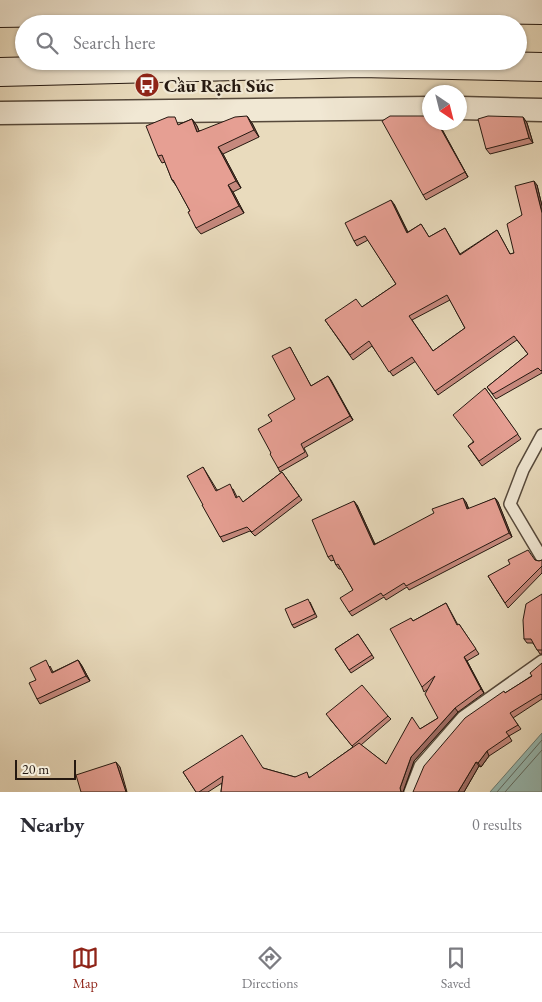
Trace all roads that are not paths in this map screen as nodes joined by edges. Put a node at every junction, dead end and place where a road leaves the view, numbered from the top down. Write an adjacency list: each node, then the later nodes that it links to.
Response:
1 (495, 4): 2 (main road); 3 (main road)
2 (542, 10)
3 (0, 13)
4 (527, 68): 5 (main road)
5 (542, 68)
6 (80, 70): 7 (main road)
7 (0, 72)
8 (422, 108): 11 (street)
9 (467, 108): 10 (street)
10 (542, 110)
11 (0, 113)
12 (542, 436): 13 (lane)
13 (542, 558)
14 (542, 660): 15 (lane)
15 (410, 792)

